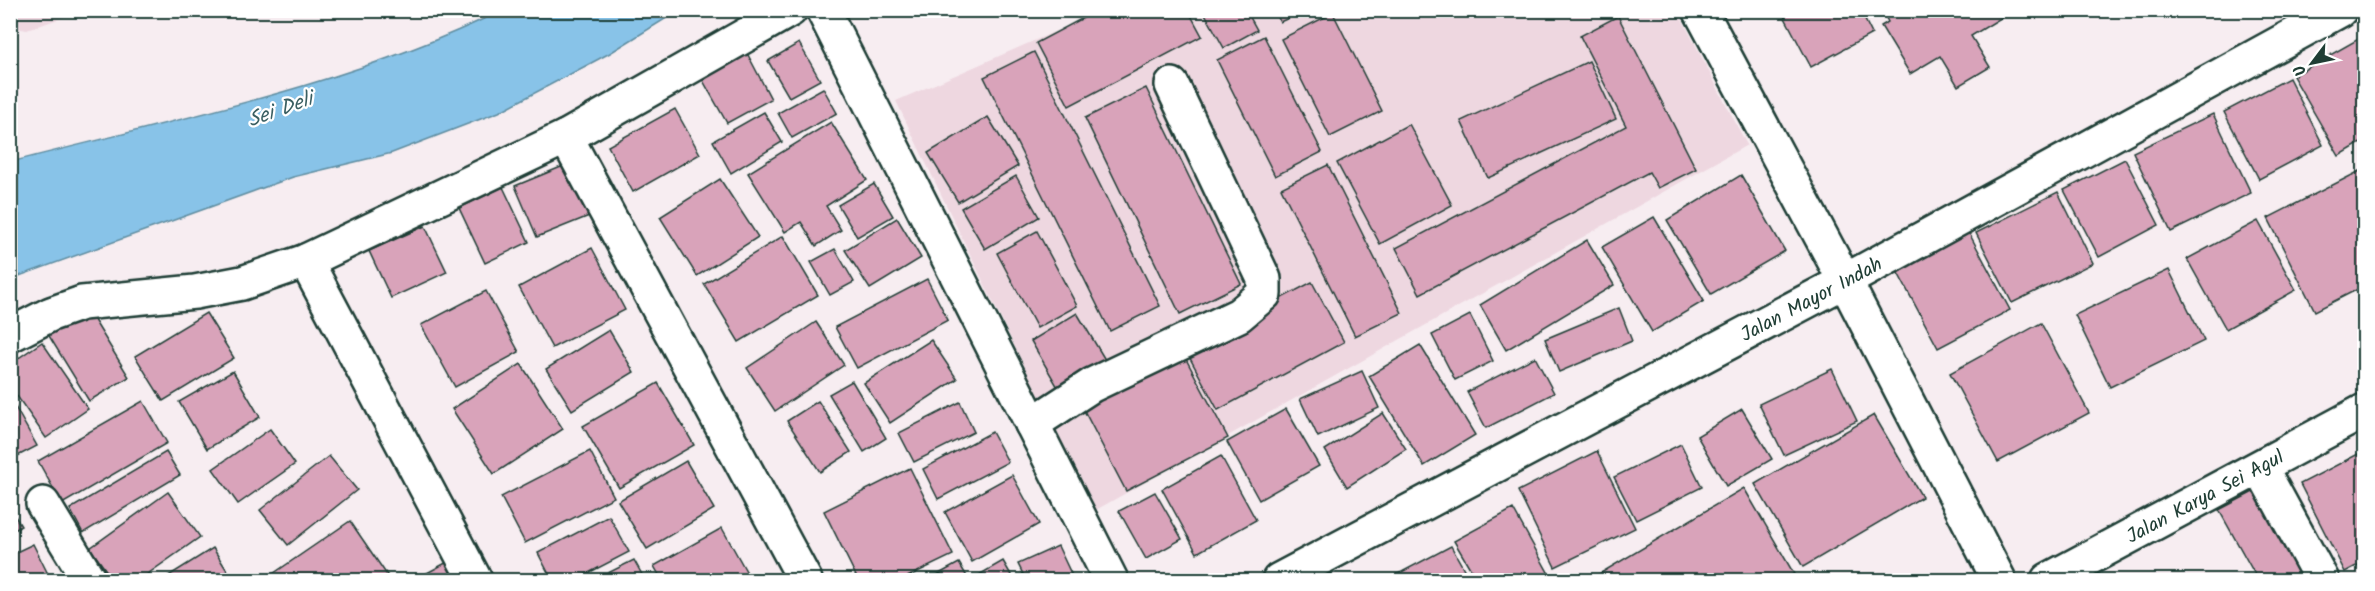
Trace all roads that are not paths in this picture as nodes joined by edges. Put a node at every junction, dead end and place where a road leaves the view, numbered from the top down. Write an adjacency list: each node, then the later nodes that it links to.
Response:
1 (790, 10): 6 (street)
2 (823, 10): 11 (street)
3 (1700, 10): 8 (street)
4 (2340, 10): 8 (street, Jalan Mayor Indah)
5 (1172, 85): 11 (street)
6 (566, 137): 7 (street); 16 (street)
7 (306, 261): 9 (street); 15 (street)
8 (1845, 281): 18 (street, Jalan Mayor Indah); 19 (street)
9 (10, 335)
10 (2364, 411): 12 (street, Jalan Karya Sei Agul)
11 (1032, 424): 17 (street)
12 (2261, 468): 20 (street, Jalan Karya Sei Agul); 21 (street)
13 (43, 504): 14 (street)
14 (89, 580)
15 (475, 580)
16 (805, 580)
17 (1111, 580)
18 (1279, 580)
19 (1999, 580)
20 (2048, 580)
21 (2322, 580)

